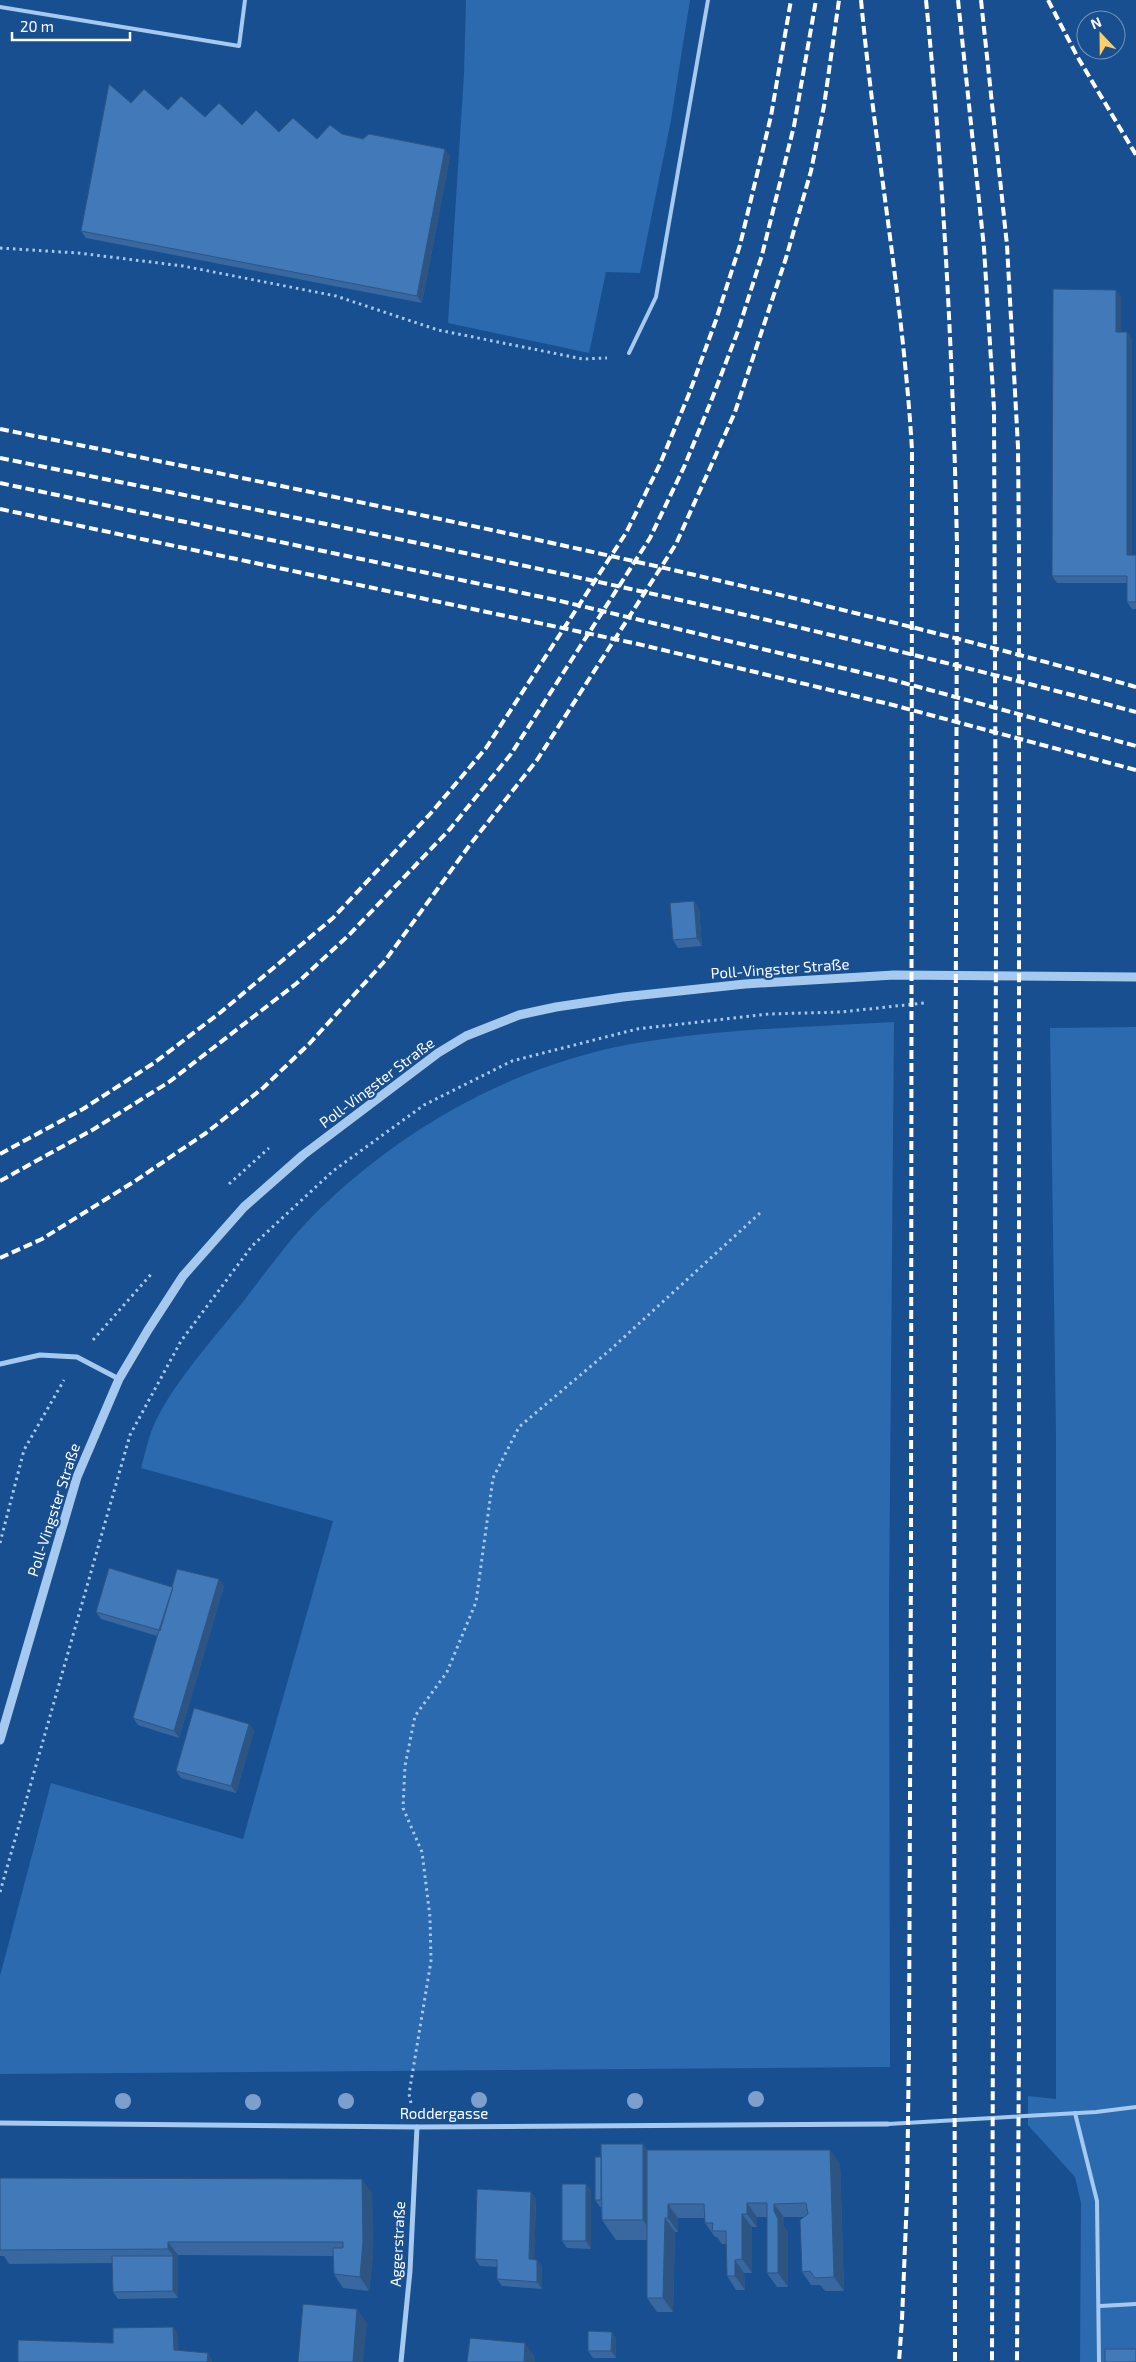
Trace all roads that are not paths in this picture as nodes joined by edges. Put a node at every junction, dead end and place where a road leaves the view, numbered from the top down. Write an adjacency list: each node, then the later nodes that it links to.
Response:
1 (245, 0): 3 (lane)
2 (708, 0): 4 (lane)
3 (0, 7)
4 (629, 353)
5 (1136, 977): 7 (street, Poll-Vingster Straße)
6 (0, 1364): 7 (street)
7 (119, 1379): 8 (street, Poll-Vingster Straße)
8 (0, 1740)
9 (1136, 2107): 10 (lane)
10 (1075, 2113): 12 (lane); 15 (lane)
11 (0, 2123): 13 (street, Roddergasse)
12 (888, 2124): 13 (street, Roddergasse)
13 (417, 2127): 16 (street, Aggerstraße)
14 (1136, 2304): 15 (lane)
15 (1100, 2306): 17 (lane)
16 (401, 2362)
17 (1099, 2362)

